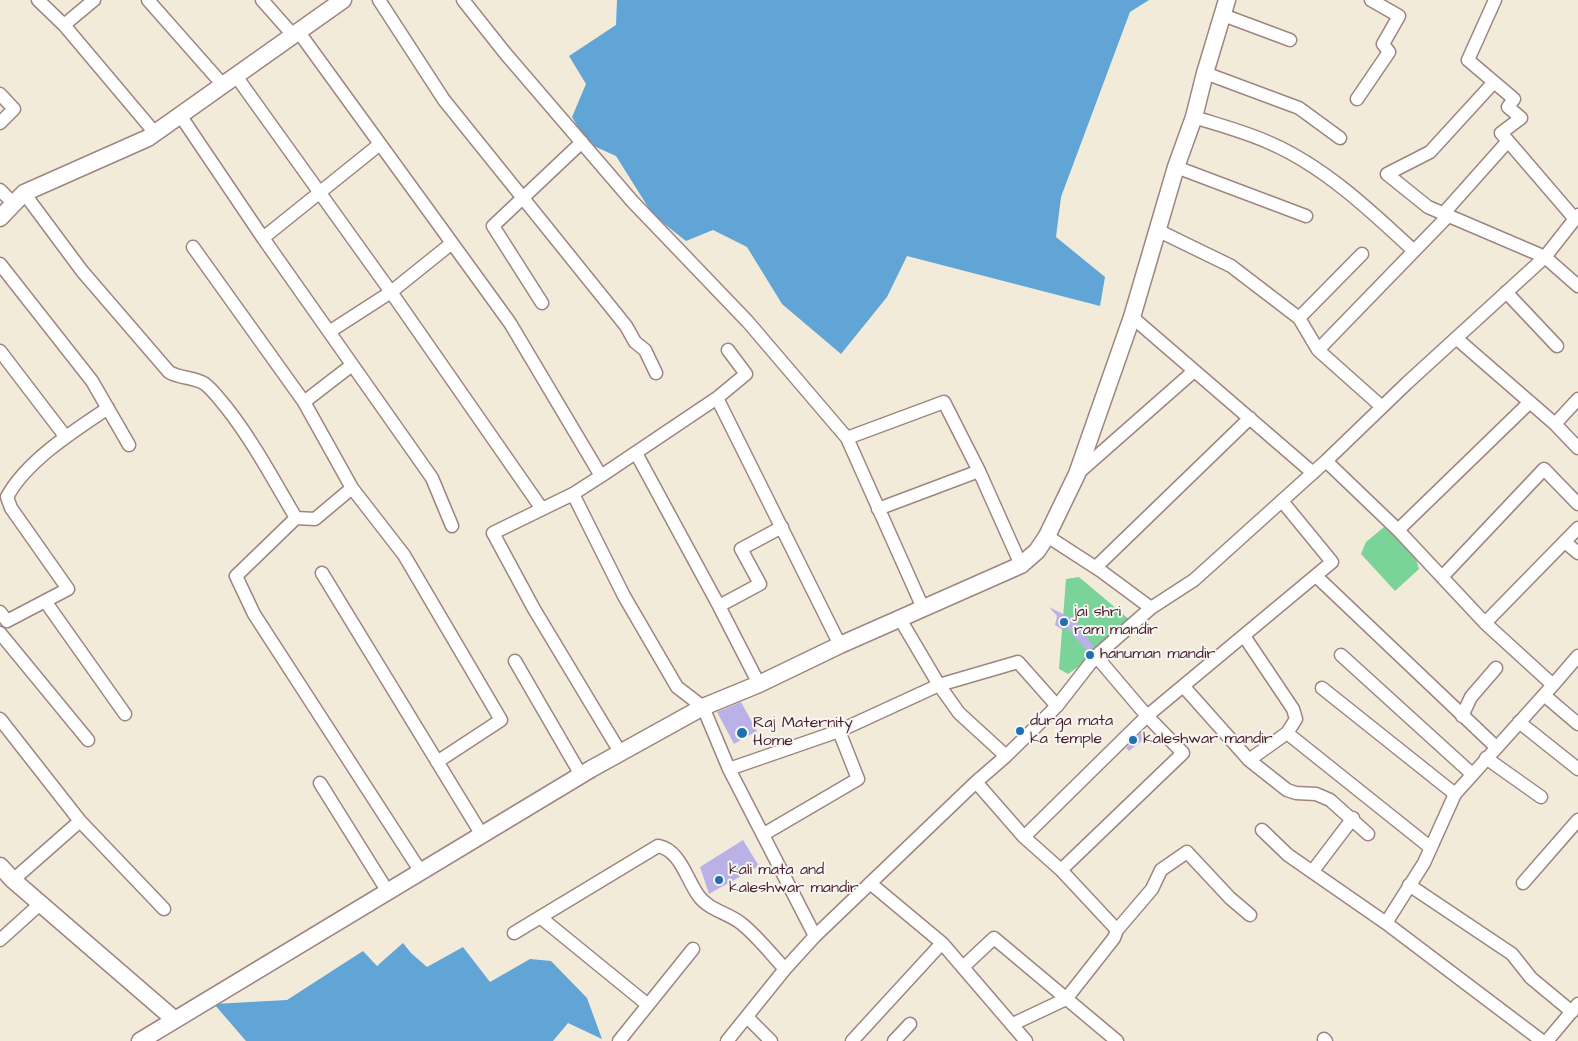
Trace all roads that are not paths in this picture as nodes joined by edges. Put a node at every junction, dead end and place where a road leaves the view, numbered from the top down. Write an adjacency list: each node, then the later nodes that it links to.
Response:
1 (38, 0): 11 (street)
2 (94, 0): 11 (street)
3 (148, 0): 15 (street)
4 (262, 0): 12 (street)
5 (343, 0): 12 (street)
6 (379, 0): 30 (street)
7 (463, 0): 25 (street)
8 (1370, 0): 18 (street)
9 (1495, 0): 16 (street)
10 (1225, 8): 13 (street); 14 (street)
11 (64, 25): 22 (street)
12 (296, 34): 15 (street); 26 (street)
13 (1290, 40)
14 (1205, 73): 20 (street); 23 (street)
15 (229, 80): 19 (street); 29 (street)
16 (1494, 82): 24 (street); 32 (street)
17 (0, 94): 21 (street)
18 (1357, 99)
19 (180, 115): 22 (street); 37 (street)
20 (1194, 117): 27 (street); 40 (street)
21 (0, 123)
22 (155, 133): 31 (street)
23 (1340, 138)
24 (1508, 141): 32 (street); 34 (street)
25 (582, 142): 30 (street); 68 (street)
26 (380, 144): 29 (street); 38 (street)
27 (1176, 167): 33 (street); 36 (street)
28 (0, 190): 31 (street)
29 (321, 192): 37 (street); 45 (street)
30 (523, 197): 47 (street); 58 (street)
31 (19, 198): 35 (street); 83 (street)
32 (1446, 215): 40 (street); 42 (street)
33 (1306, 216)
34 (1576, 217): 42 (street)
35 (0, 218)
36 (1157, 230): 48 (street); 49 (street)
37 (263, 238): 50 (street)
38 (452, 243): 45 (street); 76 (street)
39 (193, 247): 61 (street)
40 (1414, 251): 54 (street)
41 (1362, 254): 49 (street)
42 (1544, 257): 44 (street); 46 (street)
43 (0, 264): 64 (street)
44 (1578, 286)
45 (391, 292): 50 (street); 81 (street)
46 (1506, 292): 51 (street); 52 (street)
47 (542, 303)
48 (1132, 317): 57 (street); 75 (street)
49 (1299, 318): 54 (street)
50 (329, 332): 56 (street)
51 (1456, 338): 62 (street); 63 (street)
52 (1557, 346)
53 (728, 350): 59 (street)
54 (1318, 350): 63 (street)
55 (0, 352): 67 (street)
56 (352, 365): 61 (street); 84 (street)
57 (1194, 370): 65 (street); 75 (street)
58 (656, 373)
59 (717, 398): 71 (street); 85 (street)
60 (1578, 399): 66 (street)
61 (304, 402): 77 (street)
62 (1530, 402): 66 (street); 87 (street)
63 (1382, 407): 72 (street)
64 (108, 408): 67 (street); 69 (street)
65 (1250, 418): 74 (street); 92 (street)
66 (1555, 424): 70 (street)
67 (65, 436): 96 (street)
68 (847, 438): 73 (street); 82 (street)
69 (129, 445)
70 (1578, 448)
71 (636, 453): 76 (street); 97 (street)
72 (1326, 461): 74 (street); 87 (street)
73 (979, 471): 82 (street); 91 (street)
74 (1312, 473): 79 (street)
75 (1077, 474): 88 (street)
76 (601, 476): 78 (street)
77 (352, 488): 83 (street); 133 (street)
78 (573, 494): 81 (street); 118 (street)
79 (1282, 500): 94 (street); 99 (street)
80 (1578, 504): 95 (street)
81 (542, 509): 129 (street)
82 (878, 510): 98 (street)
83 (296, 518): 153 (street)
84 (452, 526)
85 (782, 527): 97 (street); 105 (street)
86 (1578, 528): 89 (street)
87 (1398, 530): 95 (street)
88 (1047, 536): 91 (street); 92 (street)
89 (1565, 542): 90 (street); 102 (street)
90 (1578, 554)
91 (1021, 565): 98 (street)
92 (1096, 567): 99 (street)
93 (322, 573): 133 (street)
94 (1316, 576): 104 (street); 121 (street)
95 (1442, 577): 102 (street)
96 (44, 601): 101 (street); 119 (street)
97 (719, 606): 111 (street)
98 (923, 608): 100 (street)
99 (1151, 608): 107 (street)
100 (900, 618): 105 (street); 112 (street)
101 (2, 620)
102 (1485, 623): 113 (street)
103 (0, 633): 127 (street)
104 (1244, 636): 114 (street); 126 (street)
105 (840, 645): 111 (street)
106 (1341, 655): 136 (street)
107 (1096, 656): 117 (street); 120 (street)
108 (1578, 656): 113 (street)
109 (515, 661): 137 (street)
110 (1496, 668): 121 (street)
111 (759, 684): 118 (street)
112 (939, 685): 117 (street); 125 (street); 130 (street)
113 (1553, 685): 116 (street)
114 (1184, 687): 120 (street); 132 (street)
115 (1322, 688): 140 (street)
116 (1544, 695): 123 (street); 124 (street)
117 (1056, 706): 130 (street)
118 (703, 707): 129 (street); 134 (street)
119 (125, 714)
120 (1147, 716): 149 (street); 152 (street)
121 (1462, 716): 128 (street)
122 (0, 719): 144 (street)
123 (1519, 722): 128 (street); 135 (street)
124 (1578, 724)
125 (839, 731): 134 (street); 146 (street)
126 (1287, 733): 132 (street); 150 (street)
127 (88, 740)
128 (1496, 747): 131 (street)
129 (620, 752): 137 (street)
130 (1006, 756): 138 (street)
131 (1486, 758): 136 (street); 141 (street)
132 (1249, 760): 142 (street)
133 (437, 762): 148 (street)
134 (730, 769): 146 (street)
135 (1578, 769)
136 (1472, 774): 140 (street)
137 (581, 775): 148 (street)
138 (976, 782): 149 (street); 156 (street)
139 (320, 783): 159 (street)
140 (1455, 794): 150 (street)
141 (1541, 797)
142 (1353, 818): 147 (street); 154 (street)
143 (1578, 820): 157 (street)
144 (80, 821): 155 (street); 161 (street)
145 (1262, 830): 154 (street)
146 (764, 834): 167 (street)
147 (1368, 834)
148 (482, 835): 153 (street)
149 (1024, 837): 152 (street)
150 (1431, 848): 158 (street)
151 (0, 866): 155 (street)
152 (1061, 870): 165 (street)
153 (421, 872): 159 (street)
154 (1312, 872): 164 (street)
155 (12, 880): 160 (street)
156 (870, 883): 167 (street); 169 (street)
157 (1523, 883)
158 (1409, 885): 164 (street); 175 (street)
159 (388, 892): 177 (street)
160 (40, 904): 168 (street); 177 (street)
161 (164, 909)
162 (1250, 915): 165 (street)
163 (540, 918): 166 (street); 172 (street); 174 (street)
164 (1386, 923): 188 (street)
165 (1117, 930): 173 (street)
166 (514, 934)
167 (815, 936): 172 (street)
168 (0, 940)
169 (942, 943): 171 (street); 184 (street)
170 (693, 949): 174 (street)
171 (963, 967): 173 (street); 179 (street)
172 (785, 969): 176 (street)
173 (1066, 999): 179 (street); 187 (street)
174 (648, 1005): 181 (street)
175 (1575, 1008): 189 (street)
176 (748, 1018): 182 (street); 183 (street)
177 (176, 1020): 180 (street)
178 (910, 1024): 185 (street)
179 (1012, 1024): 186 (street)
180 (140, 1041)
181 (619, 1041)
182 (727, 1041)
183 (771, 1041)
184 (852, 1041)
185 (894, 1041)
186 (1026, 1041)
187 (1117, 1041)
188 (1542, 1041)
189 (1547, 1041)

